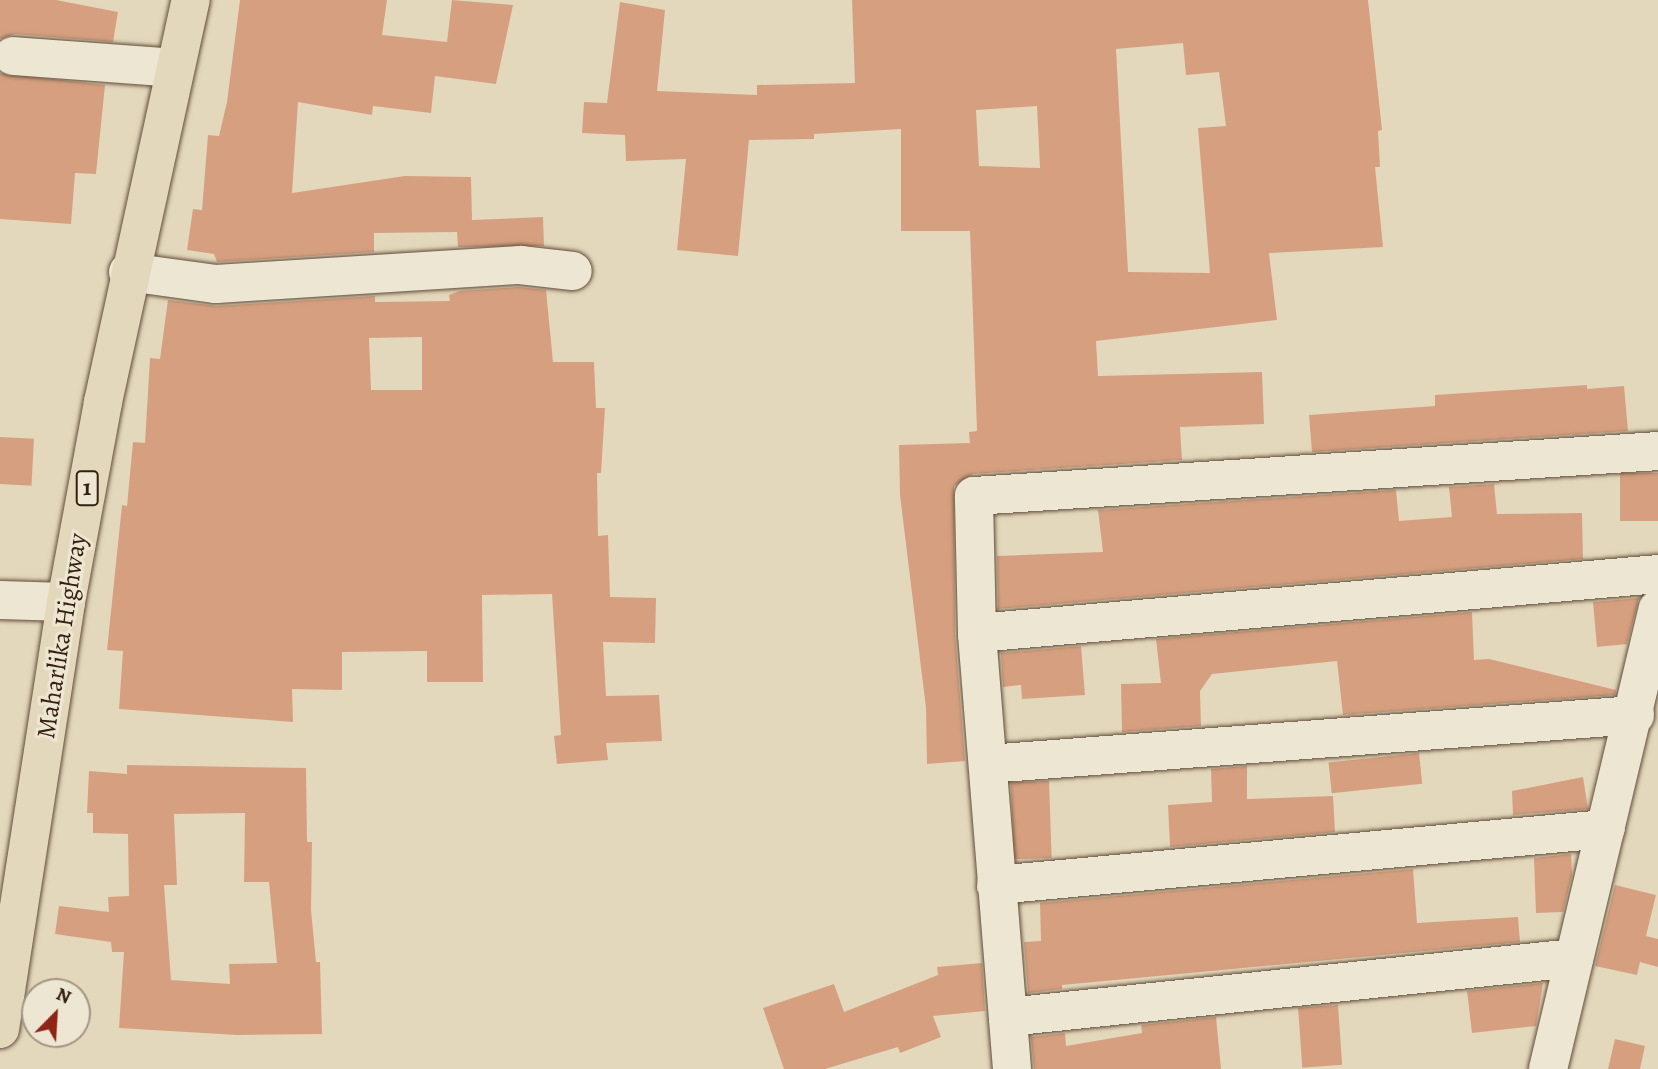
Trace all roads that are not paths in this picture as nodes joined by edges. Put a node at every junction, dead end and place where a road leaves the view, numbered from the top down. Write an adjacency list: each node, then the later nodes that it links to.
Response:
1 (191, 0): 3 (highway, Maharlika Highway / 1)
2 (13, 56): 3 (street)
3 (175, 68): 5 (highway, Maharlika Highway / 1)
4 (573, 271): 5 (street)
5 (128, 272): 9 (highway, Maharlika Highway / 1)
6 (1658, 451): 11 (street)
7 (1658, 574): 11 (street)
8 (0, 600): 9 (street)
9 (66, 602): 18 (highway, Maharlika Highway / 1)
10 (1658, 609): 12 (street)
11 (977, 633): 13 (street)
12 (1635, 715): 13 (street); 14 (street)
13 (988, 764): 15 (street)
14 (1605, 829): 15 (street); 16 (street)
15 (996, 885): 17 (street)
16 (1574, 958): 17 (street); 20 (street)
17 (1008, 1017): 19 (street)
18 (0, 1029)
19 (1012, 1069)
20 (1548, 1069)

